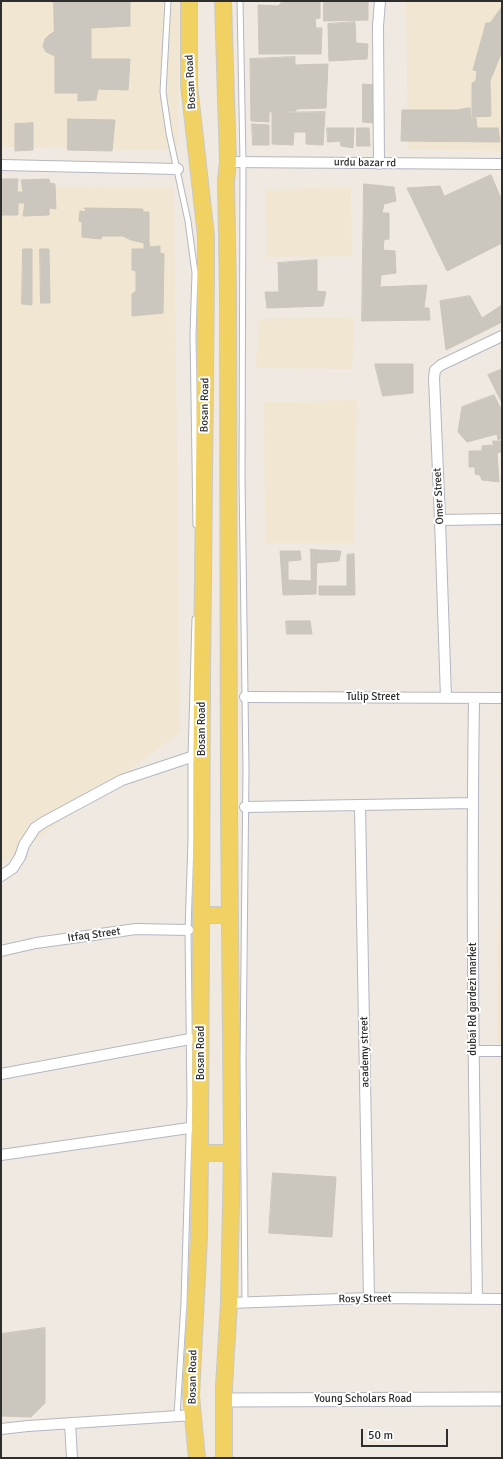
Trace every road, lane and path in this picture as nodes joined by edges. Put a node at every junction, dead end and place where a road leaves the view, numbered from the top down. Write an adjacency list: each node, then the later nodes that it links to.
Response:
1 (168, 1): 10 (lane)
2 (189, 1): 25 (main road, Bosan Road)
3 (223, 1): 6 (main road, Bosan Road)
4 (240, 1): 6 (lane)
5 (380, 1): 7 (street)
6 (236, 162): 7 (street, urdu bazar rd); 16 (lane); 26 (main road, Bosan Road)
7 (379, 164): 8 (street, urdu bazar rd)
8 (502, 164)
9 (1, 165): 10 (street)
10 (178, 169): 14 (lane)
11 (502, 336): 13 (street, Omer Street)
12 (502, 519): 13 (street)
13 (440, 520): 17 (street, Omer Street)
14 (196, 529)
15 (195, 615): 20 (lane)
16 (244, 697): 17 (street, Tulip Street); 23 (lane)
17 (446, 698): 18 (street, Tulip Street)
18 (474, 698): 19 (street, Tulip Street); 21 (street, dubai Rd gardezi market)
19 (502, 698)
20 (191, 758): 24 (street); 27 (lane)
21 (473, 803): 22 (street); 30 (street, dubai Rd gardezi market)
22 (360, 806): 23 (street); 37 (street, academy street)
23 (245, 807): 40 (lane)
24 (1, 876)
25 (201, 915): 26 (main road); 34 (main road, Bosan Road)
26 (230, 915): 35 (main road, Bosan Road)
27 (188, 930): 28 (street, Itfaq Street); 29 (lane)
28 (1, 951)
29 (190, 1039): 32 (street); 33 (lane)
30 (473, 1051): 31 (street); 38 (street, dubai Rd gardezi market)
31 (502, 1051)
32 (1, 1074)
33 (190, 1128): 36 (street); 44 (lane)
34 (200, 1152): 35 (main road); 44 (main road, Bosan Road)
35 (232, 1153): 41 (main road, Bosan Road)
36 (1, 1155)
37 (369, 1298): 38 (street, Rosy Street); 40 (street, Rosy Street)
38 (477, 1299): 39 (street, Rosy Street)
39 (502, 1299)
40 (245, 1302): 41 (street, Rosy Street)
41 (228, 1303): 43 (main road, Bosan Road)
42 (502, 1399): 43 (street, Young Scholars Road)
43 (224, 1400): 49 (main road, Bosan Road)
44 (185, 1415): 45 (street); 48 (main road, Bosan Road)
45 (70, 1423): 46 (street); 47 (street)
46 (1, 1429)
47 (72, 1458)
48 (197, 1458)
49 (224, 1458)

